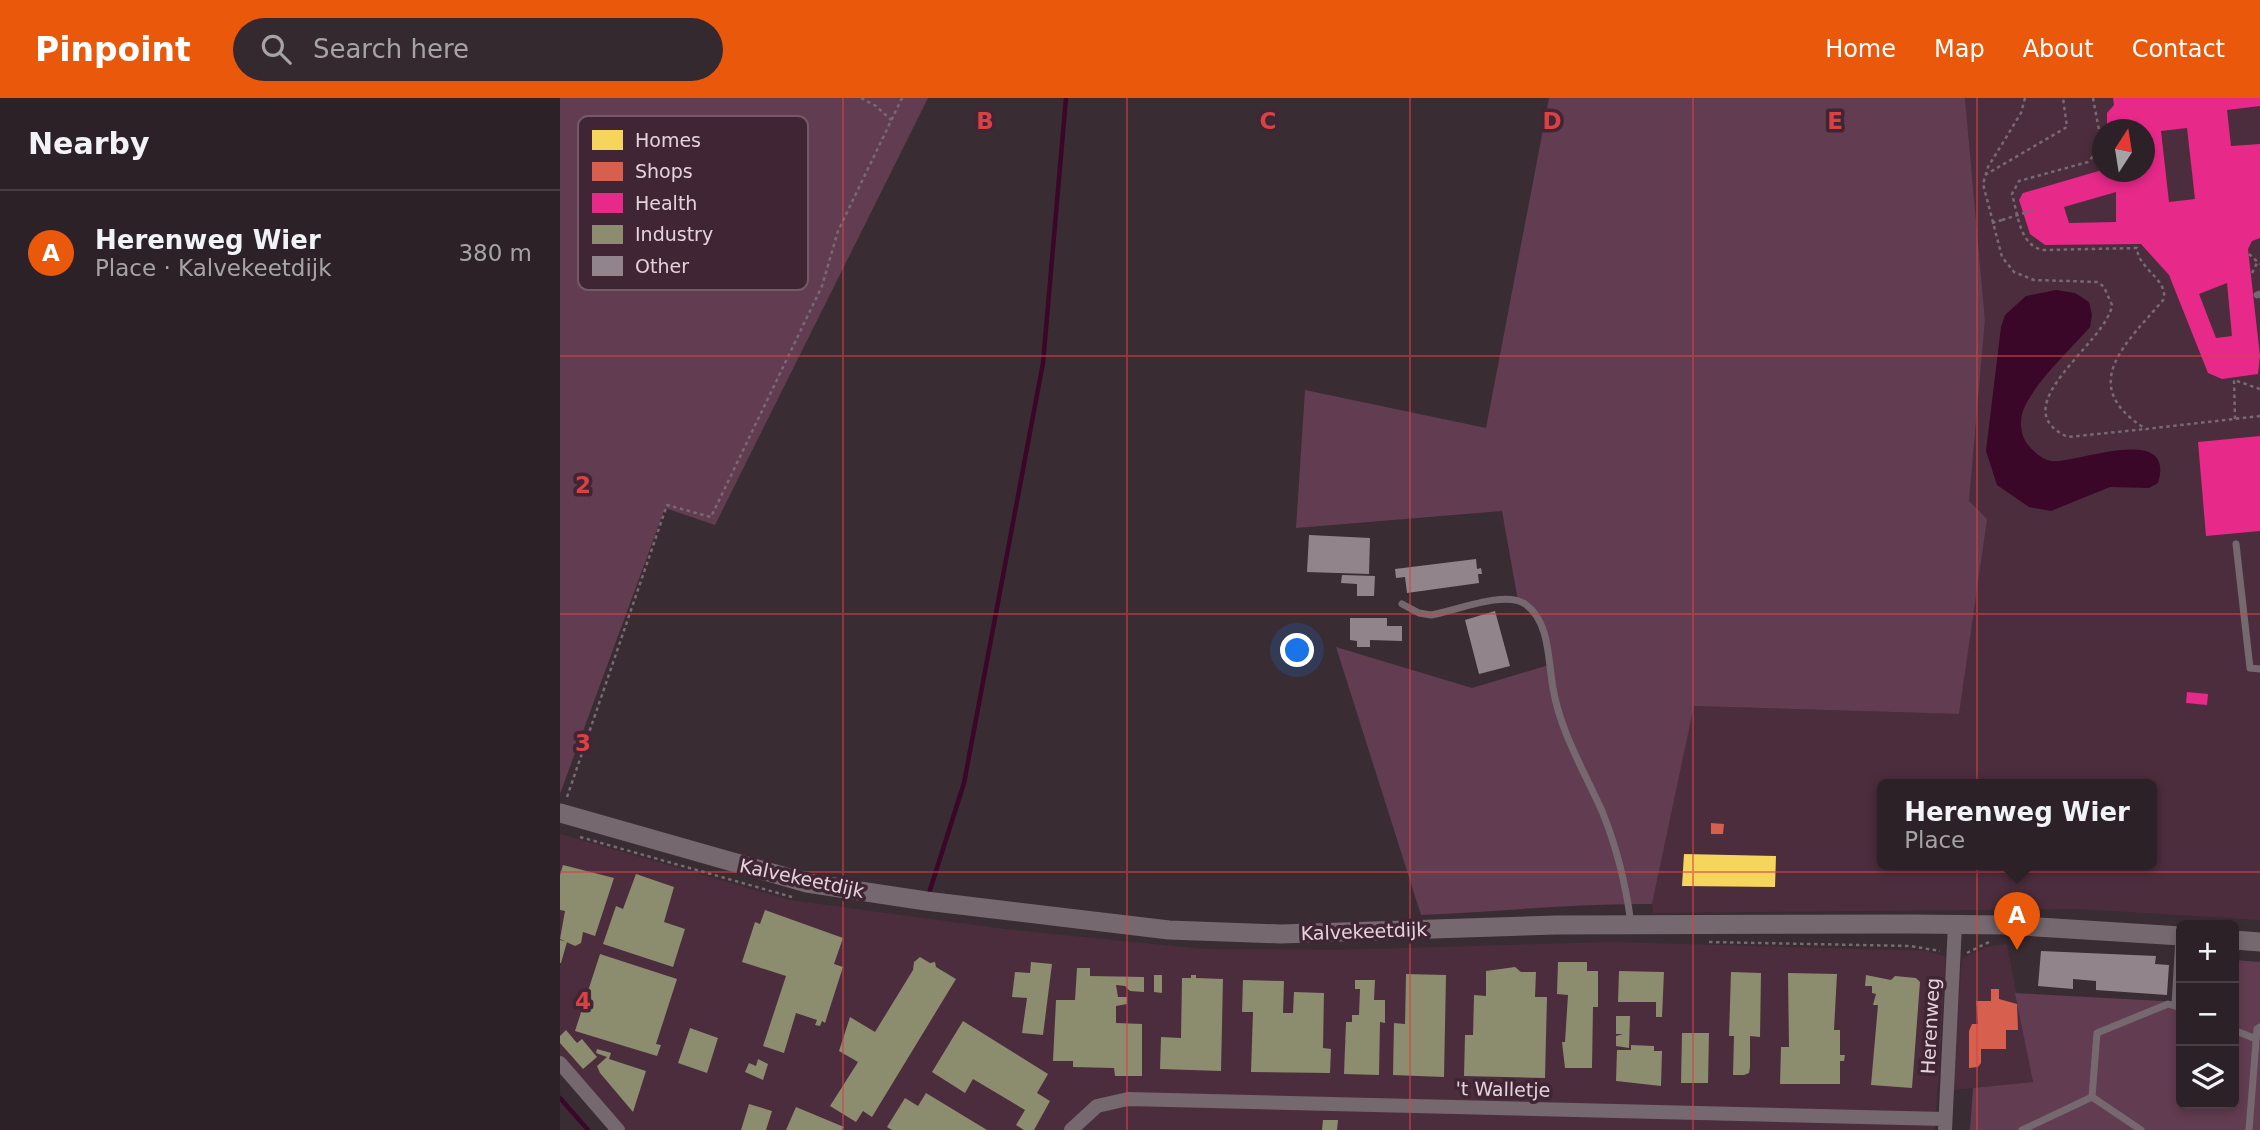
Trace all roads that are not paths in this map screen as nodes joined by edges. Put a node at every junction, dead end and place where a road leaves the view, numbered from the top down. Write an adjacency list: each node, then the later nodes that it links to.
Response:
1 (2236, 544): 3 (lane)
2 (1402, 604): 6 (lane)
3 (2260, 669)
4 (560, 813): 6 (street, Kalvekeetdijk)
5 (1955, 924): 6 (street, Kalvekeetdijk); 7 (street, Kalvekeetdijk); 16 (street, Herenweg)
6 (1631, 925)
7 (2176, 936)
8 (2239, 940): 9 (street)
9 (2260, 942)
10 (2176, 1006): 15 (lane)
11 (2260, 1027): 13 (lane)
12 (2239, 1032): 13 (lane)
13 (2256, 1039): 21 (lane)
14 (560, 1063): 17 (street)
15 (2092, 1097): 19 (lane); 20 (lane)
16 (1945, 1124): 18 (street, 't Walletje)
17 (618, 1130)
18 (1071, 1130)
19 (2022, 1130)
20 (2141, 1130)
21 (2249, 1130)

